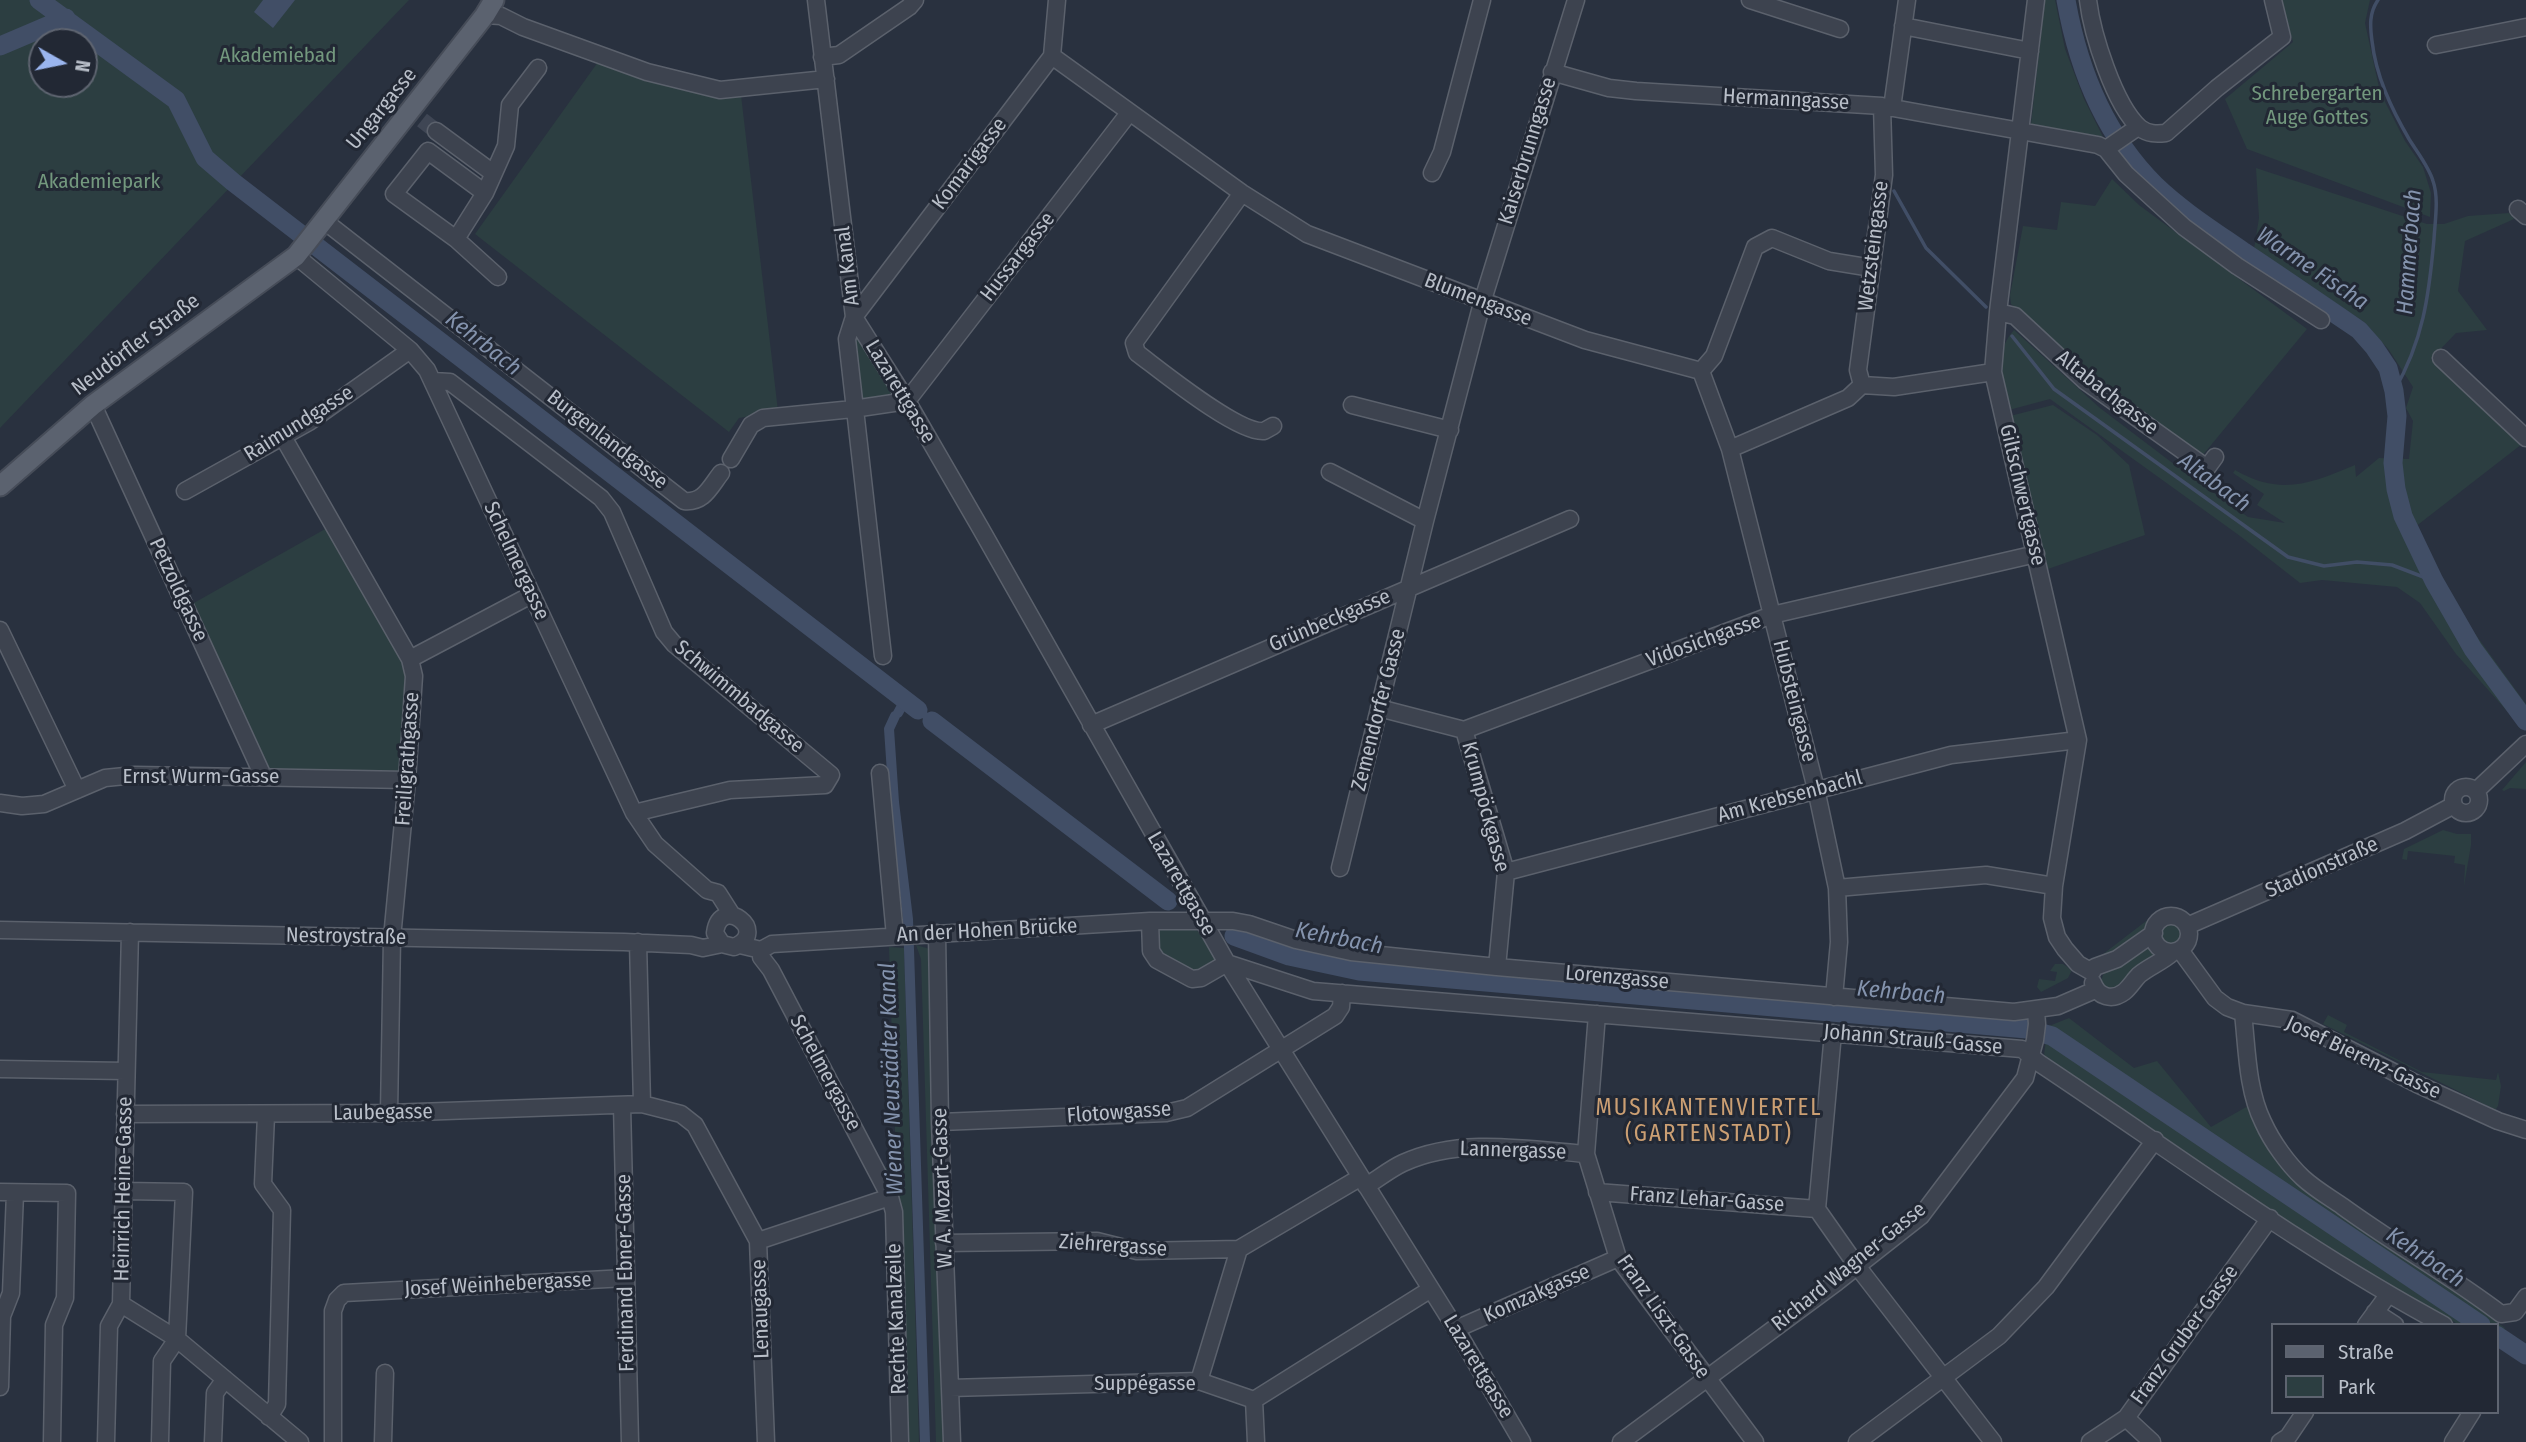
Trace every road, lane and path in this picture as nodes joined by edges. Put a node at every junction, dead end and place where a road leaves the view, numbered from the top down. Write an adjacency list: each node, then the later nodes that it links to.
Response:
1 (816, 0): 18 (street, Am Kanal)
2 (915, 0): 18 (street)
3 (1057, 0): 17 (street)
4 (1482, 0): 29 (street)
5 (1576, 0): 20 (street, Kaiserbrunngasse)
6 (1750, 0): 14 (street)
7 (1907, 0): 12 (street, Wetzsteingasse)
8 (2036, 0): 16 (street, Giltschwertgasse)
9 (2088, 0): 24 (street)
10 (2273, 0): 24 (street)
11 (490, 8): 21 (street); 32 (main road, Ungargasse)
12 (1903, 26): 16 (street); 22 (street, Wetzsteingasse)
13 (2526, 27): 15 (street)
14 (1840, 29)
15 (2436, 44)
16 (2030, 51): 26 (street, Giltschwertgasse)
17 (1052, 55): 23 (street, Blumengasse); 38 (street, Komarigasse)
18 (822, 57): 21 (street, Am Kanal)
19 (538, 68): 28 (street)
20 (1552, 72): 22 (street, Hermanngasse); 36 (street, Kaiserbrunngasse)
21 (826, 79): 38 (street, Am Kanal)
22 (1887, 107): 26 (street, Hermanngasse); 34 (street, Wetzsteingasse)
23 (1129, 113): 31 (street, Blumengasse); 46 (street, Hussargasse)
24 (2133, 130): 27 (street)
25 (436, 131): 28 (street)
26 (2021, 131): 27 (street, Hermanngasse); 37 (street, Giltschwertgasse)
27 (2109, 147): 39 (street)
28 (493, 173): 30 (street)
29 (1432, 173)
30 (485, 193): 33 (street); 33 (street)
31 (1242, 193): 36 (street, Blumengasse); 50 (street)
32 (309, 239): 40 (street, Schelmergasse); 47 (main road, Neudörfler Straße); 58 (street, Burgenlandgasse)
33 (456, 239): 35 (street)
34 (1872, 268): 42 (street); 45 (street, Wetzsteingasse)
35 (498, 277)
36 (1482, 303): 42 (street, Blumengasse); 51 (street, Zemendorfer Gasse)
37 (1998, 312): 43 (street, Giltschwertgasse); 56 (street, Altabachgasse)
38 (854, 317): 46 (street, Lazarettgasse); 49 (street, Am Kanal)
39 (2321, 320)
40 (410, 350): 44 (street, Schelmergasse); 52 (street, Raimundgasse)
41 (2441, 358): 53 (street)
42 (1701, 371): 54 (street, Hubsteingasse)
43 (1993, 372): 45 (street); 63 (street, Giltschwertgasse)
44 (433, 381): 65 (street, Schelmergasse); 81 (street, Schwimmbadgasse)
45 (1862, 385): 54 (street)
46 (907, 401): 49 (street); 71 (street, Lazarettgasse)
47 (93, 405): 59 (main road, Neudörfler Straße); 76 (street, Petzoldgasse)
48 (1352, 405): 51 (street)
49 (853, 410): 55 (street); 68 (street, Am Kanal)
50 (1273, 426)
51 (1450, 430): 62 (street, Zemendorfer Gasse)
52 (284, 437): 60 (street, Raimundgasse); 69 (street, Freiligrathgasse)
53 (2526, 439)
54 (1730, 449): 66 (street, Hubsteingasse)
55 (734, 454)
56 (2216, 457)
57 (1330, 472): 62 (street)
58 (721, 473)
59 (0, 486)
60 (185, 491)
61 (1570, 519): 64 (street, Grünbeckgasse)
62 (1425, 521): 64 (street, Zemendorfer Gasse)
63 (2036, 554): 66 (street, Vidosichgasse); 73 (street, Giltschwertgasse)
64 (1408, 588): 70 (street, Zemendorfer Gasse); 71 (street, Grünbeckgasse)
65 (531, 596): 69 (street); 81 (street, Schelmergasse)
66 (1772, 615): 72 (street, Vidosichgasse); 78 (street, Hubsteingasse)
67 (0, 630): 79 (street)
68 (883, 656)
69 (410, 659): 77 (street, Freiligrathgasse)
70 (1379, 708): 72 (street); 82 (street, Zemendorfer Gasse)
71 (1091, 725): 86 (street, Lazarettgasse)
72 (1464, 730): 83 (street, Krumpöckgasse)
73 (2078, 740): 78 (street, Am Krebsenbachl); 84 (street, Giltschwertgasse)
74 (2526, 744): 88 (street, Stadionstraße)
75 (880, 773): 94 (street)
76 (263, 776): 77 (street, Ernst Wurm-Gasse); 79 (street, Ernst Wurm-Gasse)
77 (407, 780): 95 (street, Freiligrathgasse)
78 (1816, 789): 83 (street, Am Krebsenbachl); 85 (street, Hubsteingasse)
79 (77, 790): 80 (street, Ernst Wurm-Gasse)
80 (0, 803)
81 (634, 814): 89 (street, Schelmergasse)
82 (1340, 868)
83 (1506, 872): 101 (street, Krumpöckgasse)
84 (2054, 886): 85 (street); 102 (street, Giltschwertgasse)
85 (1837, 888): 105 (street, Hubsteingasse)
86 (1202, 920): 87 (street, An der Hohen Brücke); 100 (street, Lazarettgasse); 101 (street, Lorenzgasse)
87 (1150, 921): 93 (street, An der Hohen Brücke); 100 (street)
88 (2188, 926): 92 (street); 99 (street)
89 (722, 928): 96 (street, Nestroystraße); 96 (street); 97 (street, Nestroystraße)
90 (0, 930): 91 (street, Nestroystraße)
91 (130, 932): 95 (street, Nestroystraße); 112 (street, Heinrich Heine-Gasse)
92 (2154, 933): 99 (street); 102 (street)
93 (932, 934): 94 (street, An der Hohen Brücke); 118 (street, W. A. Mozart-Gasse)
94 (896, 936): 98 (street, An der Hohen Brücke)
95 (392, 938): 97 (street, Nestroystraße); 115 (street, Freiligrathgasse)
96 (744, 939): 98 (street, An der Hohen Brücke)
97 (638, 942): 113 (street)
98 (766, 947): 126 (street, Schelmergasse)
99 (2176, 951): 103 (street); 106 (street, Josef Bierenz-Gasse)
100 (1227, 963): 104 (street, Johann Strauß-Gasse); 110 (street, Lazarettgasse)
101 (1497, 967): 105 (street, Lorenzgasse)
102 (2092, 972): 103 (street)
103 (2095, 990): 108 (street)
104 (1342, 993): 107 (street, Johann Strauß-Gasse); 110 (street)
105 (1834, 997): 108 (street, Lorenzgasse)
106 (2243, 1013): 119 (street, Josef Bierenz-Gasse); 137 (street)
107 (1597, 1014): 109 (street, Johann Strauß-Gasse); 121 (street, Franz Liszt-Gasse)
108 (2035, 1032): 109 (street, Johann Strauß-Gasse); 120 (street, Johann Strauß-Gasse); 133 (street, Richard Wagner-Gasse)
109 (1833, 1033): 127 (street)
110 (1281, 1050): 118 (street, Flotowgasse); 122 (street, Lazarettgasse)
111 (0, 1069): 112 (street)
112 (126, 1071): 116 (street, Heinrich Heine-Gasse)
113 (642, 1104): 114 (street, Laubegasse); 129 (street, Lenaugasse)
114 (622, 1105): 115 (street, Laubegasse); 134 (street, Ferdinand Ebner-Gasse)
115 (388, 1113): 117 (street, Laubegasse)
116 (125, 1114): 117 (street, Laubegasse); 123 (street, Heinrich Heine-Gasse)
117 (266, 1115): 154 (street)
118 (940, 1122): 130 (street, W. A. Mozart-Gasse)
119 (2526, 1130)
120 (2155, 1140): 128 (street, Johann Strauß-Gasse); 145 (street)
121 (1586, 1154): 122 (street, Lannergasse); 125 (street, Franz Liszt-Gasse)
122 (1363, 1182): 131 (street, Lannergasse); 135 (street, Lazarettgasse)
123 (124, 1191): 138 (street, Heinrich Heine-Gasse); 143 (street)
124 (7, 1192): 149 (street); 156 (street)
125 (1597, 1192): 127 (street, Franz Lehar-Gasse); 132 (street, Franz Liszt-Gasse)
126 (890, 1197): 129 (street); 165 (street, Rechte Kanalzeile)
127 (1817, 1209): 133 (street)
128 (2270, 1218): 136 (street, Johann Strauß-Gasse); 155 (street, Franz Gruber-Gasse)
129 (758, 1241): 164 (street, Lenaugasse)
130 (944, 1243): 131 (street, Ziehrergasse); 150 (street, W. A. Mozart-Gasse)
131 (1239, 1249): 148 (street)
132 (1618, 1258): 142 (street, Komzakgasse); 146 (street, Franz Liszt-Gasse)
133 (1857, 1266): 145 (street); 146 (street, Richard Wagner-Gasse)
134 (626, 1278): 161 (street, Josef Weinhebergasse); 163 (street, Ferdinand Ebner-Gasse)
135 (1431, 1289): 142 (street, Lazarettgasse); 151 (street)
136 (2388, 1295): 139 (street); 141 (street, Johann Strauß-Gasse)
137 (2526, 1297)
138 (121, 1304): 143 (street); 157 (street, Heinrich Heine-Gasse)
139 (2371, 1318): 140 (street)
140 (2388, 1323)
141 (2440, 1323)
142 (1456, 1329): 168 (street, Lazarettgasse)
143 (177, 1339): 147 (street); 158 (street)
144 (384, 1373): 162 (street)
145 (1943, 1377): 171 (street); 172 (street)
146 (1706, 1378): 169 (street, Richard Wagner-Gasse); 170 (street, Franz Liszt-Gasse)
147 (225, 1379): 154 (street); 159 (street)
148 (1199, 1381): 150 (street, Suppégasse); 151 (street, Suppégasse)
149 (0, 1387)
150 (950, 1388): 166 (street, W. A. Mozart-Gasse)
151 (1254, 1400): 167 (street)
152 (2304, 1414): 175 (street)
153 (2471, 1414): 176 (street)
154 (269, 1417): 160 (street)
155 (2126, 1418): 173 (street, Franz Gruber-Gasse); 174 (street)
156 (52, 1442)
157 (106, 1442)
158 (160, 1442)
159 (214, 1442)
160 (300, 1442)
161 (333, 1442)
162 (383, 1442)
163 (630, 1442)
164 (766, 1442)
165 (900, 1442)
166 (952, 1442)
167 (1256, 1442)
168 (1522, 1442)
169 (1621, 1442)
170 (1755, 1442)
171 (1857, 1442)
172 (1993, 1442)
173 (2091, 1442)
174 (2152, 1442)
175 (2280, 1442)
176 (2453, 1442)

